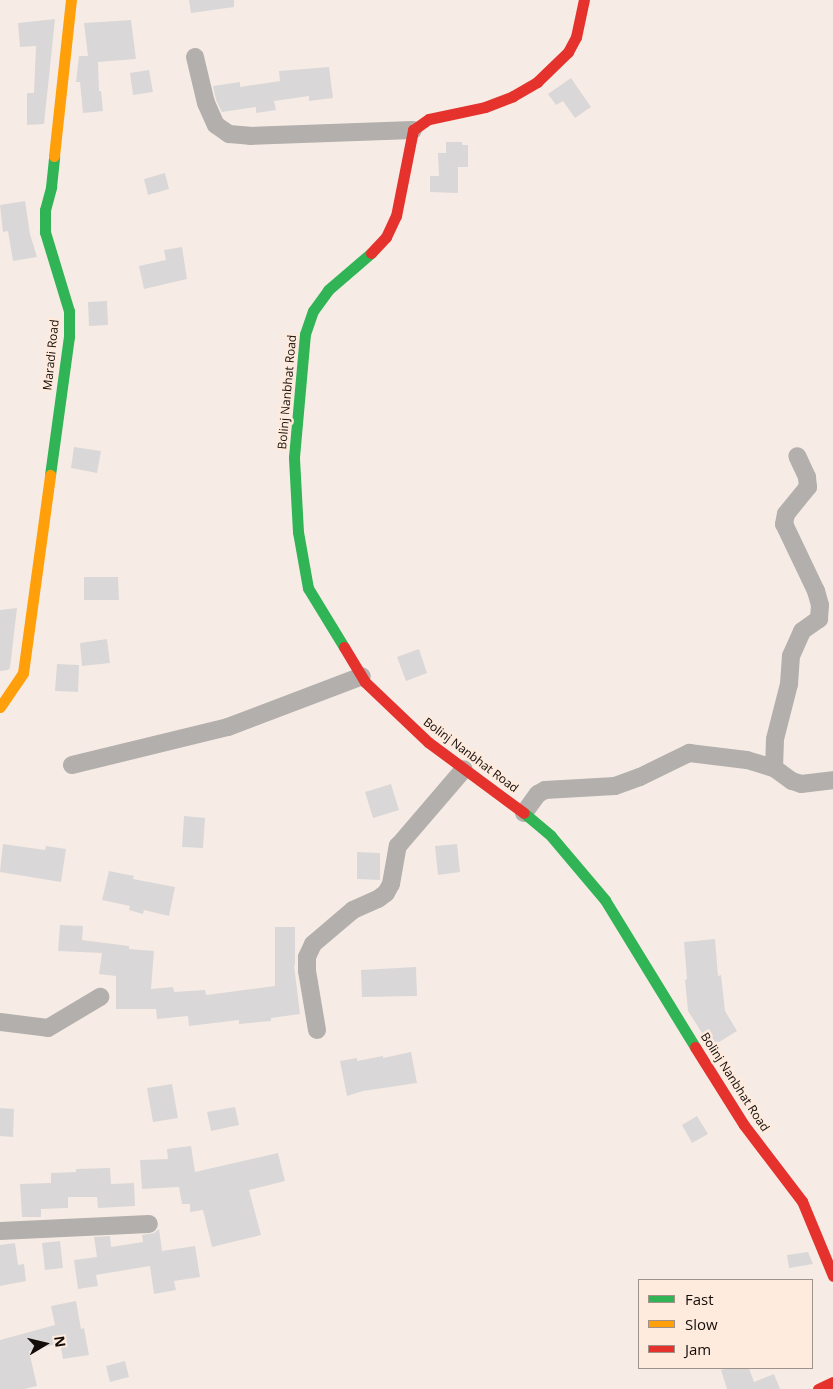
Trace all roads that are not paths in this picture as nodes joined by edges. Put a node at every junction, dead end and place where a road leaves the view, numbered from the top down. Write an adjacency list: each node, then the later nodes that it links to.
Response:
1 (71, 0): 7 (street, Maradi Road)
2 (584, 0): 4 (street)
3 (195, 57): 4 (street)
4 (413, 130): 6 (street, Bolinj Nanbhat Road)
5 (797, 456): 9 (street)
6 (362, 676): 8 (street); 10 (street, Bolinj Nanbhat Road)
7 (0, 708)
8 (72, 765)
9 (774, 768): 11 (street); 12 (street)
10 (464, 769): 12 (street, Bolinj Nanbhat Road); 15 (street)
11 (833, 780)
12 (524, 813): 18 (street, Bolinj Nanbhat Road)
13 (100, 997): 14 (street)
14 (0, 1022)
15 (317, 1030)
16 (148, 1224): 17 (street)
17 (0, 1231)
18 (833, 1276)
19 (833, 1382): 20 (street)
20 (818, 1389)

